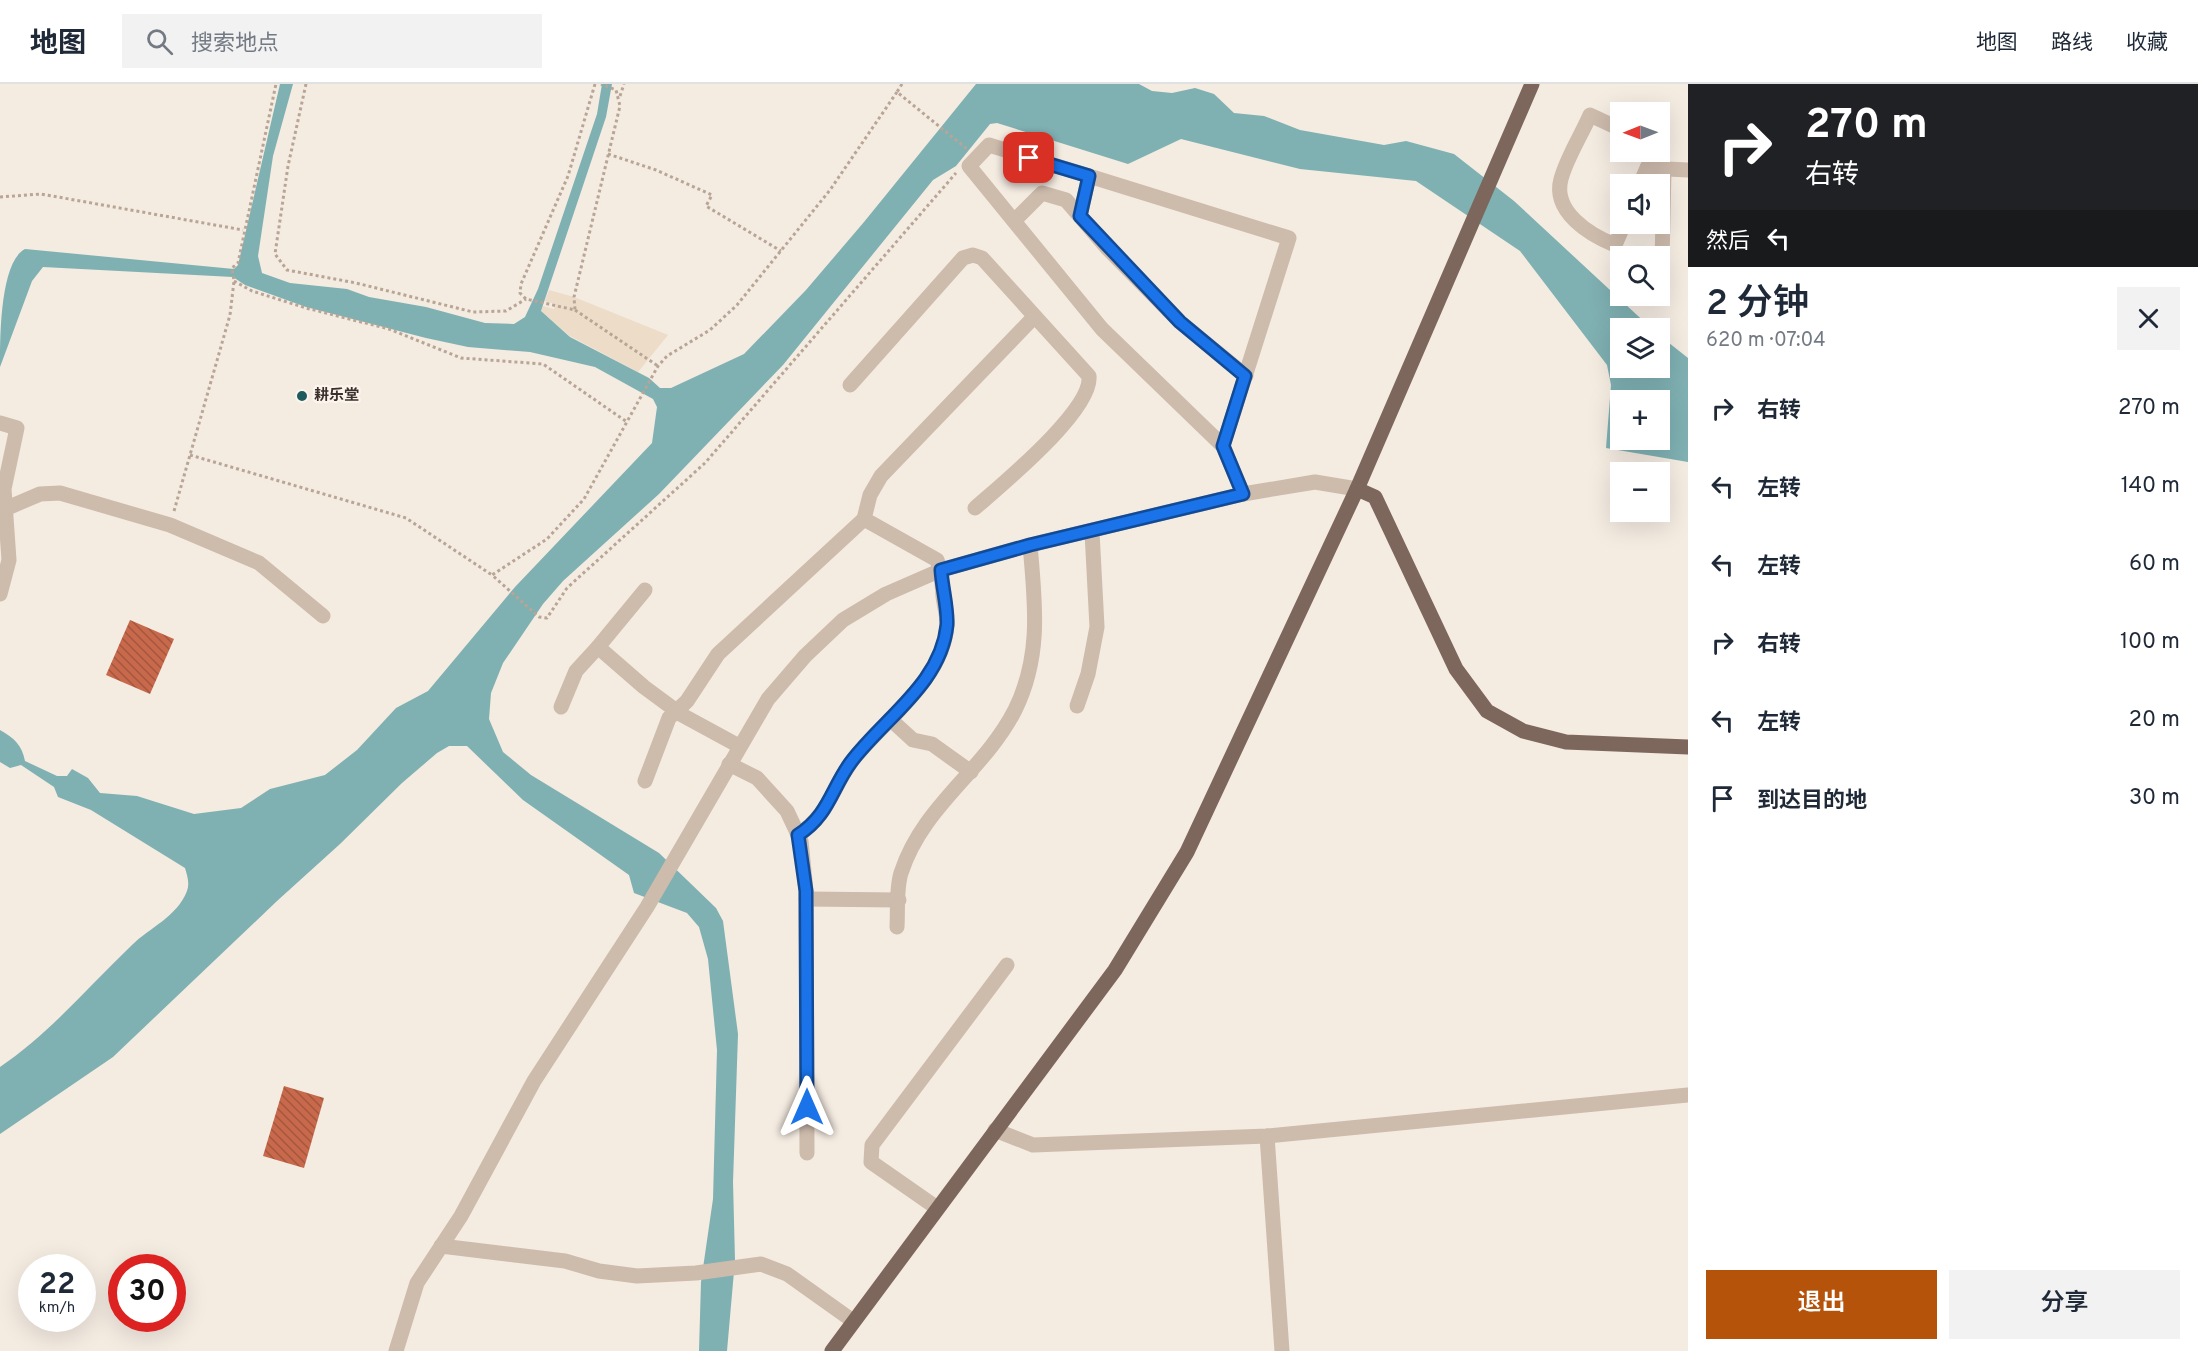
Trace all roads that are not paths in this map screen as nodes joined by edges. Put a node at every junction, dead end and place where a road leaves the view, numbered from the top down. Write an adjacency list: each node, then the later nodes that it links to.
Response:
1 (1532, 84): 18 (main road)
2 (1610, 124): 11 (street)
3 (1650, 162): 4 (street)
4 (1647, 168): 5 (street); 7 (street)
5 (1664, 169): 6 (street); 12 (street)
6 (1688, 170)
7 (1644, 174)
8 (1089, 176): 9 (street); 10 (street); 14 (street)
9 (1080, 216): 10 (street); 14 (street)
10 (1014, 221): 17 (street)
11 (1620, 234)
12 (1662, 246)
13 (1034, 317): 15 (street); 20 (street); 22 (street)
14 (1245, 376): 17 (street)
15 (850, 385)
16 (0, 423): 21 (street)
17 (1223, 446): 19 (street)
18 (1357, 489): 19 (street); 36 (main road); 46 (main road)
19 (1243, 494): 23 (street)
20 (975, 508)
21 (5, 509): 25 (street); 29 (street)
22 (864, 519): 26 (street); 33 (street)
23 (1092, 532): 24 (street); 31 (street)
24 (1030, 545): 26 (street); 38 (street)
25 (4, 559): 28 (street)
26 (941, 570): 34 (street); 35 (street)
27 (645, 590): 30 (street)
28 (0, 594)
29 (323, 616)
30 (598, 647): 32 (street); 33 (street)
31 (1077, 706)
32 (561, 707)
33 (676, 710): 35 (street); 39 (street)
34 (890, 719): 38 (street); 40 (street)
35 (740, 747): 37 (street)
36 (1688, 747)
37 (729, 764): 40 (street); 50 (street)
38 (971, 772): 42 (street)
39 (645, 781)
40 (798, 835): 41 (street)
41 (806, 899): 42 (street); 48 (street)
42 (899, 900): 43 (street)
43 (897, 927)
44 (1007, 965): 49 (street)
45 (1688, 1095): 47 (street)
46 (994, 1130): 47 (street); 49 (main road)
47 (1267, 1136): 54 (street)
48 (807, 1153)
49 (937, 1208): 51 (main road)
50 (441, 1246): 51 (street); 52 (street)
51 (853, 1321): 53 (main road)
52 (396, 1351)
53 (832, 1351)
54 (1282, 1351)

